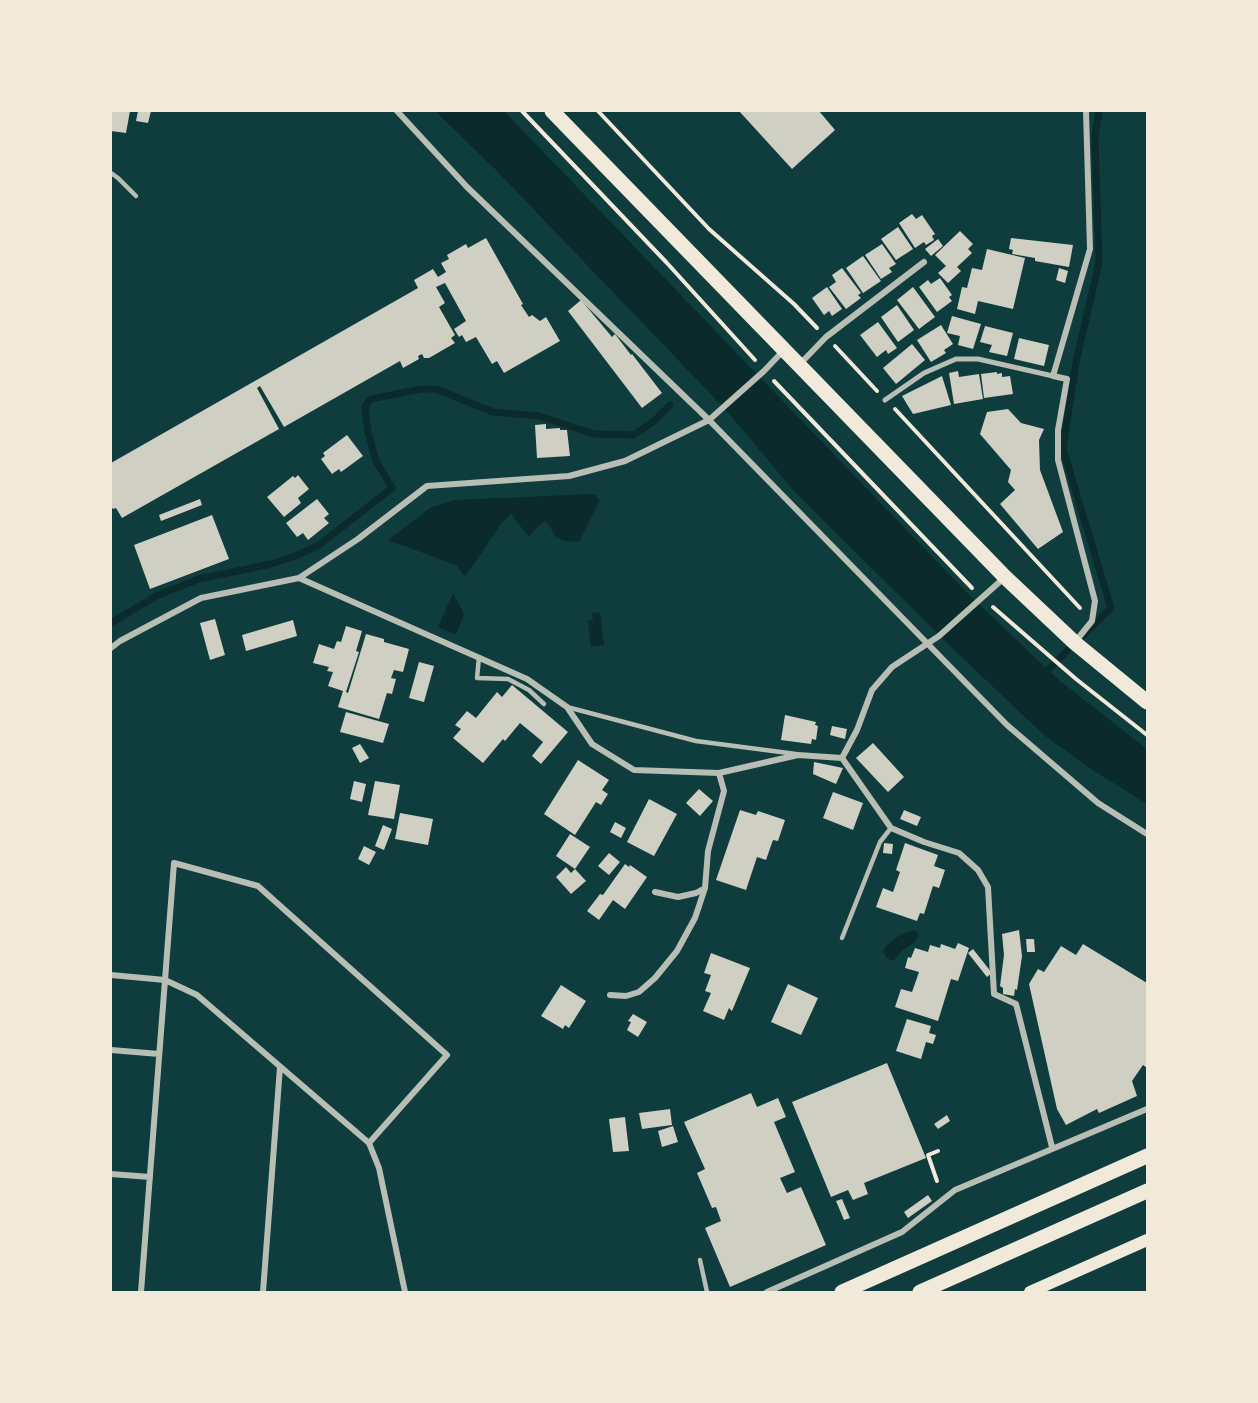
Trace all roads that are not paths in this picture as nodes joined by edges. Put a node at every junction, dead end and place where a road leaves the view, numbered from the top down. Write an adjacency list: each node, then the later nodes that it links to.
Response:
1 (397, 111): 11 (street)
2 (552, 111): 7 (main road)
3 (1086, 111): 9 (street)
4 (111, 173): 5 (lane)
5 (136, 196)
6 (924, 262): 8 (street)
7 (785, 349): 8 (main road); 11 (street)
8 (800, 364): 12 (main road)
9 (1053, 376): 10 (street); 14 (street)
10 (885, 399)
11 (709, 420): 13 (street); 15 (street)
12 (1005, 577): 14 (main road); 15 (street)
13 (299, 578): 16 (street); 17 (street)
14 (1075, 643): 18 (main road)
15 (928, 644): 22 (street); 25 (street)
16 (111, 648)
17 (478, 657): 19 (lane); 20 (street)
18 (1147, 702)
19 (544, 704)
20 (567, 707): 21 (lane); 23 (street)
21 (798, 755): 22 (street); 23 (street)
22 (842, 758): 24 (street)
23 (719, 773): 26 (street)
24 (891, 828): 28 (lane); 37 (street)
25 (1147, 834)
26 (705, 888): 27 (street); 31 (street)
27 (655, 892)
28 (842, 938)
29 (111, 975): 30 (street)
30 (165, 980): 33 (street); 34 (street); 36 (street)
31 (610, 995)
32 (111, 1050): 33 (street)
33 (159, 1054): 40 (street)
34 (280, 1067): 36 (street); 45 (street)
35 (1147, 1108): 37 (street)
36 (369, 1143): 46 (street)
37 (1052, 1147): 48 (street)
38 (1147, 1156): 49 (main road)
39 (111, 1174): 40 (street)
40 (150, 1177): 44 (street)
41 (1147, 1191): 50 (main road)
42 (1147, 1240): 51 (main road)
43 (700, 1260): 47 (lane)
44 (141, 1292)
45 (263, 1292)
46 (405, 1292)
47 (707, 1292)
48 (767, 1292)
49 (842, 1292)
50 (920, 1292)
51 (1030, 1292)

